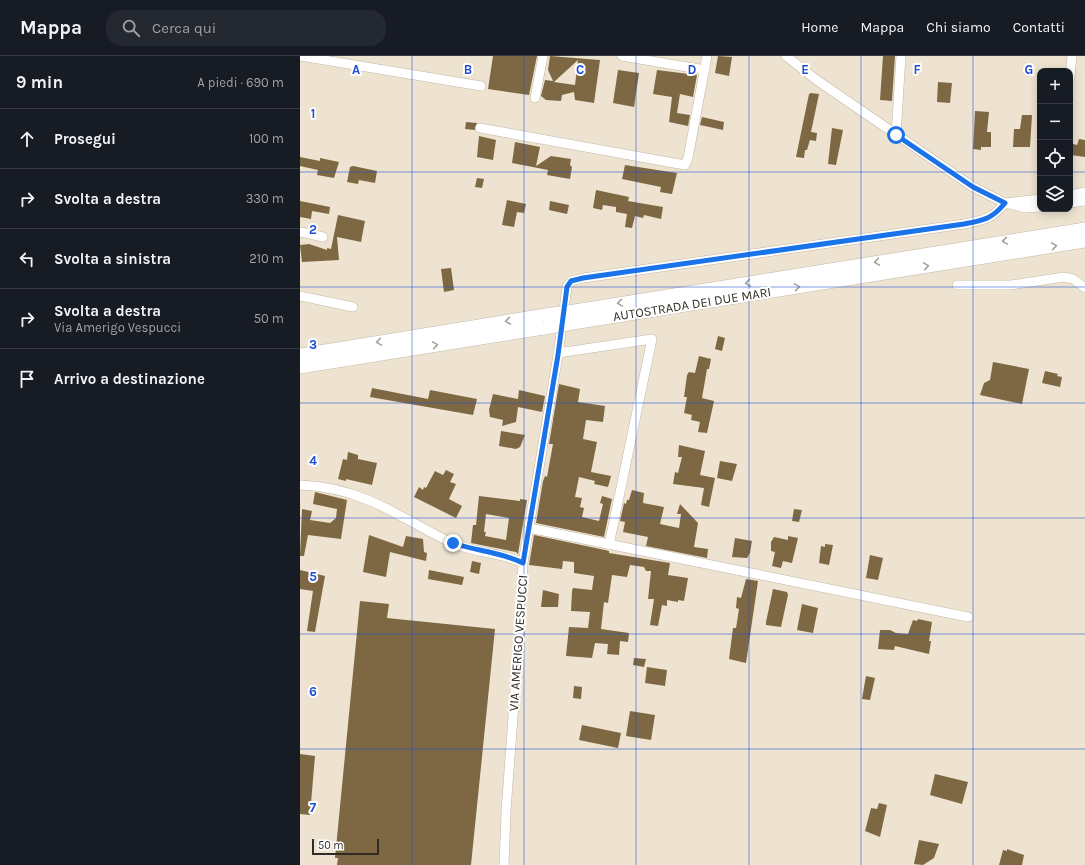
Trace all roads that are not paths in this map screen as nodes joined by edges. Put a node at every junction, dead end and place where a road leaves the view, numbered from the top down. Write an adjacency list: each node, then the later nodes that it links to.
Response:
1 (300, 56): 10 (street)
2 (543, 56): 11 (street)
3 (622, 56): 9 (street)
4 (707, 56): 9 (street)
5 (786, 56): 13 (street)
6 (901, 56): 13 (street)
7 (1072, 56): 8 (street)
8 (1071, 68)
9 (705, 70): 12 (street)
10 (481, 86)
11 (535, 98)
12 (480, 128)
13 (896, 135): 18 (street)
14 (1085, 192): 15 (street)
15 (1073, 194)
16 (1037, 199): 18 (street)
17 (1085, 201): 19 (street)
18 (1005, 203): 20 (street); 31 (street)
19 (1073, 203)
20 (1037, 207)
21 (1085, 228): 29 (highway, AUTOSTRADA DEI DUE MARI, one-way to 29)
22 (300, 232): 23 (street)
23 (323, 237)
24 (1085, 241): 29 (highway, AUTOSTRADA DEI DUE MARI, one-way to 24)
25 (957, 285): 26 (street)
26 (1085, 288)
27 (300, 296): 28 (street)
28 (353, 307)
29 (580, 316): 30 (highway, AUTOSTRADA DEI DUE MARI, bridge)
30 (545, 322): 32 (highway, AUTOSTRADA DEI DUE MARI, one-way to 32); 33 (highway, AUTOSTRADA DEI DUE MARI, one-way to 30)
31 (558, 353): 35 (street); 36 (street)
32 (300, 355)
33 (300, 367)
34 (300, 485): 37 (street, VIA AMERIGO VESPUCCI)
35 (529, 528): 36 (street); 37 (street)
36 (609, 545): 38 (street)
37 (523, 563): 39 (street, VIA AMERIGO VESPUCCI)
38 (968, 618)
39 (504, 865)

